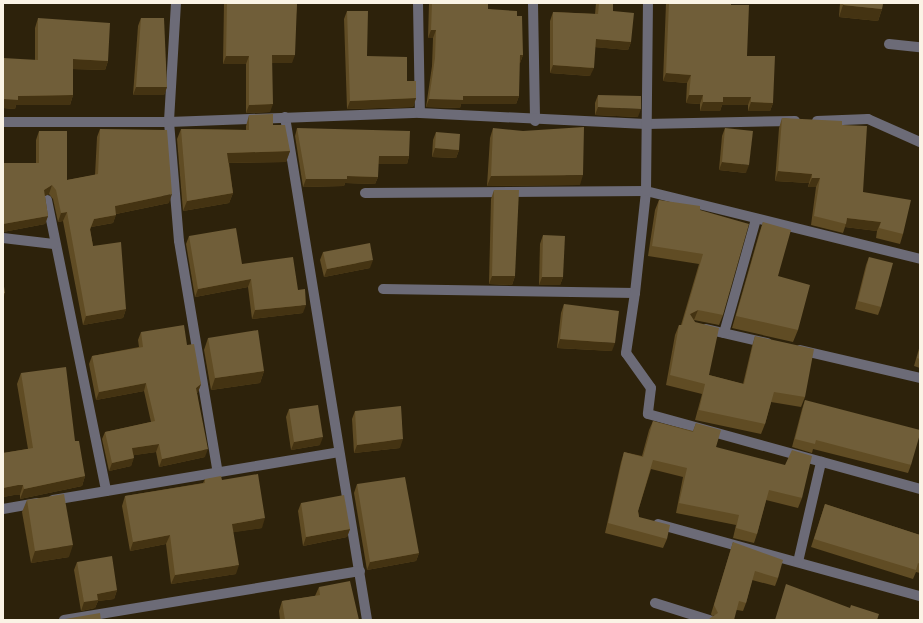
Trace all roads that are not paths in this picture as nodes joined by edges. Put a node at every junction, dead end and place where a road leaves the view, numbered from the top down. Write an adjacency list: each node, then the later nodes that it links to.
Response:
1 (176, 3): 11 (street)
2 (418, 3): 7 (street)
3 (533, 3): 9 (street)
4 (648, 3): 12 (street)
5 (889, 44): 6 (street)
6 (920, 47)
7 (420, 113): 8 (street); 9 (street)
8 (286, 117): 11 (street); 26 (street)
9 (535, 121): 12 (street)
10 (3, 122): 11 (street)
11 (169, 122): 28 (street)
12 (646, 124): 13 (street); 14 (street)
13 (920, 142)
14 (646, 191): 15 (street); 17 (street); 22 (street)
15 (365, 193)
16 (47, 200): 19 (street)
17 (756, 219): 20 (street); 24 (street)
18 (3, 238): 19 (street)
19 (54, 244): 30 (street)
20 (920, 259)
21 (383, 289): 22 (street)
22 (635, 293): 27 (street)
23 (693, 326): 24 (street)
24 (724, 333): 25 (street)
25 (920, 378)
26 (339, 452): 28 (street); 34 (street)
27 (821, 462): 29 (street); 33 (street)
28 (218, 473): 30 (street)
29 (920, 489)
30 (106, 491): 31 (street)
31 (3, 509)
32 (649, 521): 33 (street)
33 (798, 562): 35 (street)
34 (360, 571): 37 (street); 38 (street)
35 (920, 596)
36 (655, 603): 39 (street)
37 (64, 620)
38 (368, 620)
39 (709, 620)

